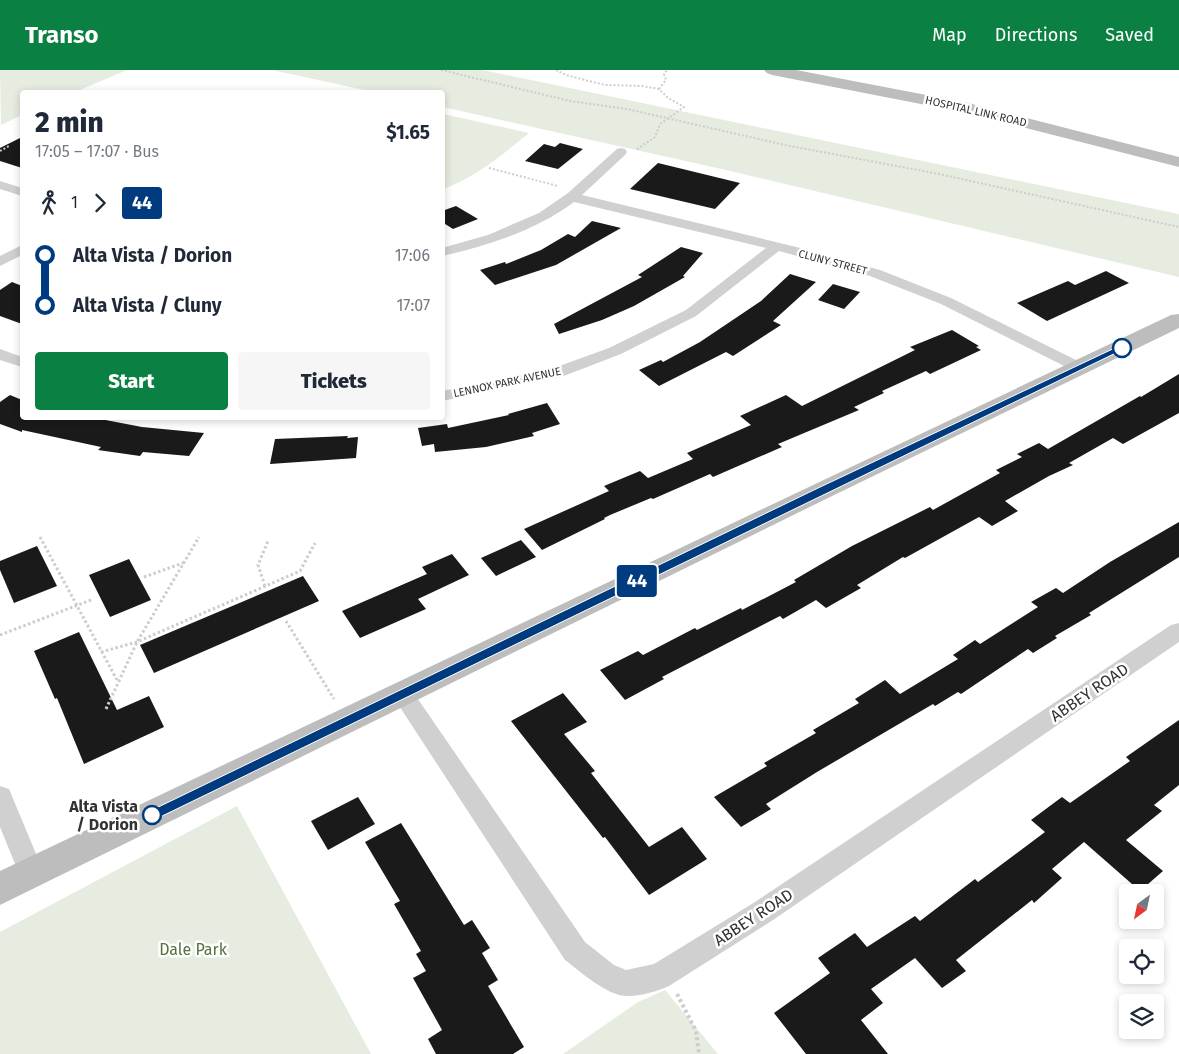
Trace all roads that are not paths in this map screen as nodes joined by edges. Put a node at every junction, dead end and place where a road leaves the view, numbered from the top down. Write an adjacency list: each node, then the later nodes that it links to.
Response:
1 (772, 70): 3 (street, HOSPITAL LINK ROAD)
2 (621, 152): 6 (street)
3 (1179, 162)
4 (0, 185): 5 (street)
5 (20, 191)
6 (572, 197): 7 (street, CLUNY STREET); 9 (street)
7 (776, 247): 14 (street, CLUNY STREET); 15 (street, LENNOX PARK AVENUE)
8 (20, 250): 10 (street)
9 (445, 251)
10 (0, 262)
11 (1178, 322): 14 (street)
12 (0, 354): 13 (street)
13 (20, 361)
14 (1080, 368): 17 (street)
15 (445, 395)
16 (1179, 631): 17 (street, ABBEY ROAD)
17 (403, 695): 19 (street)
18 (0, 796): 19 (street)
19 (31, 873): 20 (street)
20 (0, 889)

